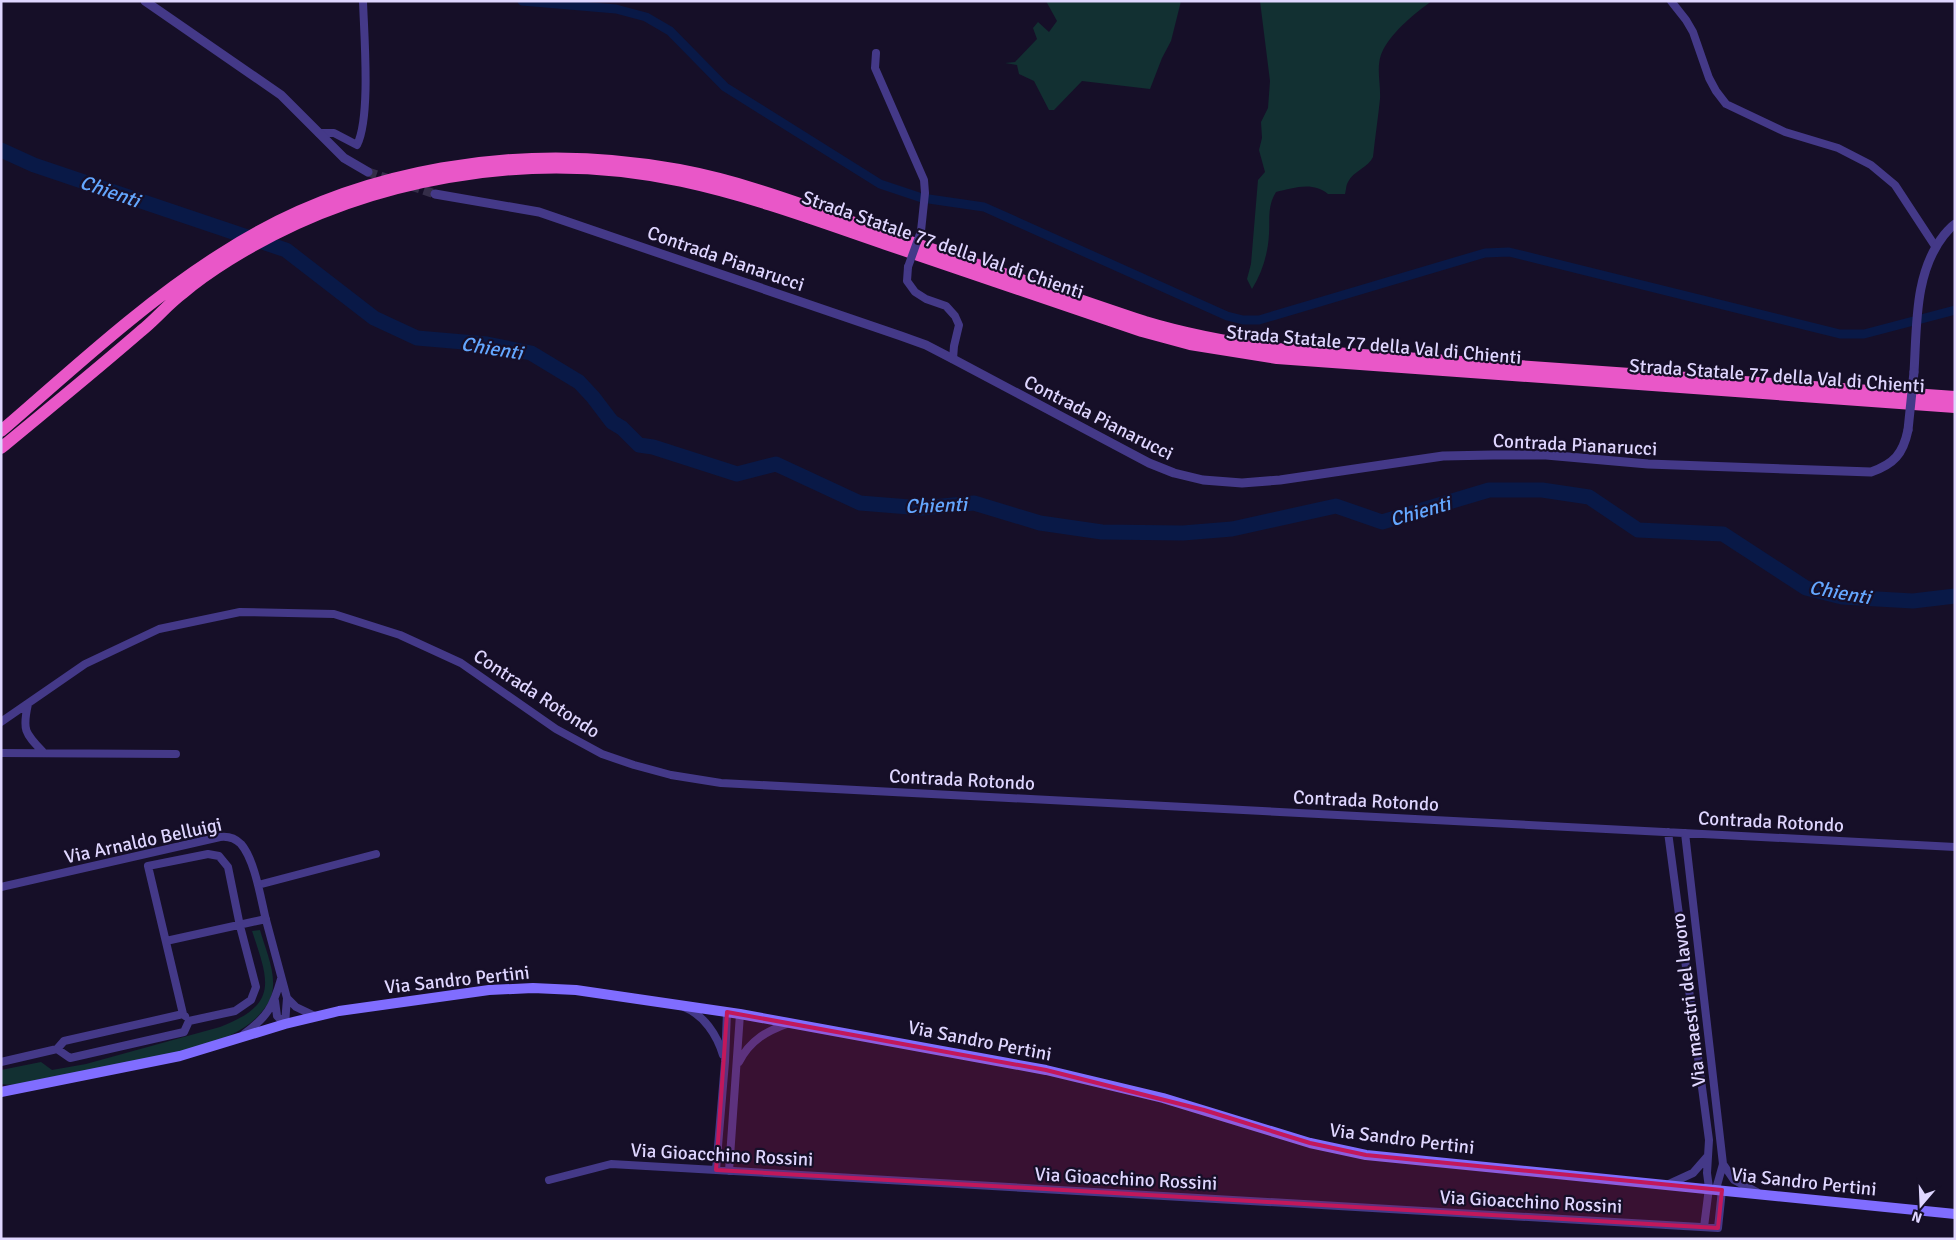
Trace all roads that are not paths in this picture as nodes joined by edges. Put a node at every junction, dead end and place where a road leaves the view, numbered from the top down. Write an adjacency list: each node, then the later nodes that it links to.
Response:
1 (145, 1): 5 (street)
2 (363, 1): 5 (street)
3 (1671, 1): 10 (street)
4 (876, 53): 12 (street, bridge)
5 (319, 133): 6 (street)
6 (368, 172)
7 (435, 194): 12 (street, Contrada Pianarucci)
8 (1955, 224): 10 (street)
9 (264, 234): 11 (highway, Strada Statale 77 della Val di Chienti); 13 (highway, Strada Statale 77 della Val di Chienti); 14 (highway, Strada Statale 77 della Val di Chienti)
10 (1935, 246): 12 (street, Contrada Pianarucci, bridge)
11 (178, 290): 15 (highway, Strada Statale 77 della Val di Chienti); 16 (highway, Strada Statale 77 della Val di Chienti)
12 (953, 359)
13 (1955, 397)
14 (1955, 407)
15 (1, 431)
16 (1, 448)
17 (28, 704): 18 (street, Contrada Rotondo); 20 (street); 22 (street, Contrada Rotondo)
18 (1, 722)
19 (1, 753): 20 (street)
20 (44, 753): 21 (street)
21 (176, 754)
22 (1668, 832): 23 (street, Contrada Rotondo); 50 (street, Via maestri del lavoro)
23 (1685, 833): 24 (street, Contrada Rotondo); 51 (street, Via maestri del lavoro)
24 (1955, 847)
25 (376, 854): 26 (street)
26 (258, 885): 27 (street, Via Arnaldo Belluigi); 28 (street, Via Arnaldo Belluigi)
27 (1, 887)
28 (266, 919): 29 (street); 31 (street, Via Arnaldo Belluigi)
29 (240, 926): 30 (street); 30 (street); 39 (street)
30 (166, 941): 36 (street)
31 (281, 977): 32 (street, Via Arnaldo Belluigi); 33 (street, Via Arnaldo Belluigi)
32 (287, 998): 38 (street); 41 (street, Via Arnaldo Belluigi)
33 (275, 1001): 41 (street); 42 (street, Via Arnaldo Belluigi)
34 (675, 1004): 35 (main road, Via Sandro Pertini); 38 (main road, Via Sandro Pertini); 45 (street)
35 (727, 1012): 37 (main road, Via Sandro Pertini); 45 (street)
36 (183, 1014): 39 (street); 43 (street)
37 (740, 1014): 40 (main road, Via Sandro Pertini); 46 (street)
38 (315, 1016): 41 (main road, Via Sandro Pertini)
39 (189, 1021): 43 (street)
40 (789, 1023): 46 (street); 55 (main road, Via Sandro Pertini)
41 (285, 1024): 42 (main road, Via Sandro Pertini)
42 (240, 1037): 47 (main road, Via Sandro Pertini)
43 (57, 1049): 44 (street)
44 (1, 1062)
45 (725, 1062): 48 (street)
46 (738, 1066): 49 (street)
47 (1, 1092)
48 (721, 1109): 49 (street); 52 (street)
49 (734, 1111): 53 (street)
50 (1707, 1157): 55 (street); 56 (street, Via maestri del lavoro)
51 (1723, 1164): 56 (street, Via maestri del lavoro); 57 (street)
52 (716, 1170): 53 (street, Via Gioacchino Rossini); 54 (street, Via Gioacchino Rossini)
53 (729, 1171): 59 (street, Via Gioacchino Rossini)
54 (549, 1180)
55 (1669, 1184): 56 (main road, Via Sandro Pertini)
56 (1716, 1189): 57 (main road, Via Sandro Pertini); 59 (street); 59 (street, Via Gioacchino Rossini)
57 (1760, 1194): 58 (main road, Via Sandro Pertini)
58 (1955, 1214)
59 (1704, 1227)

